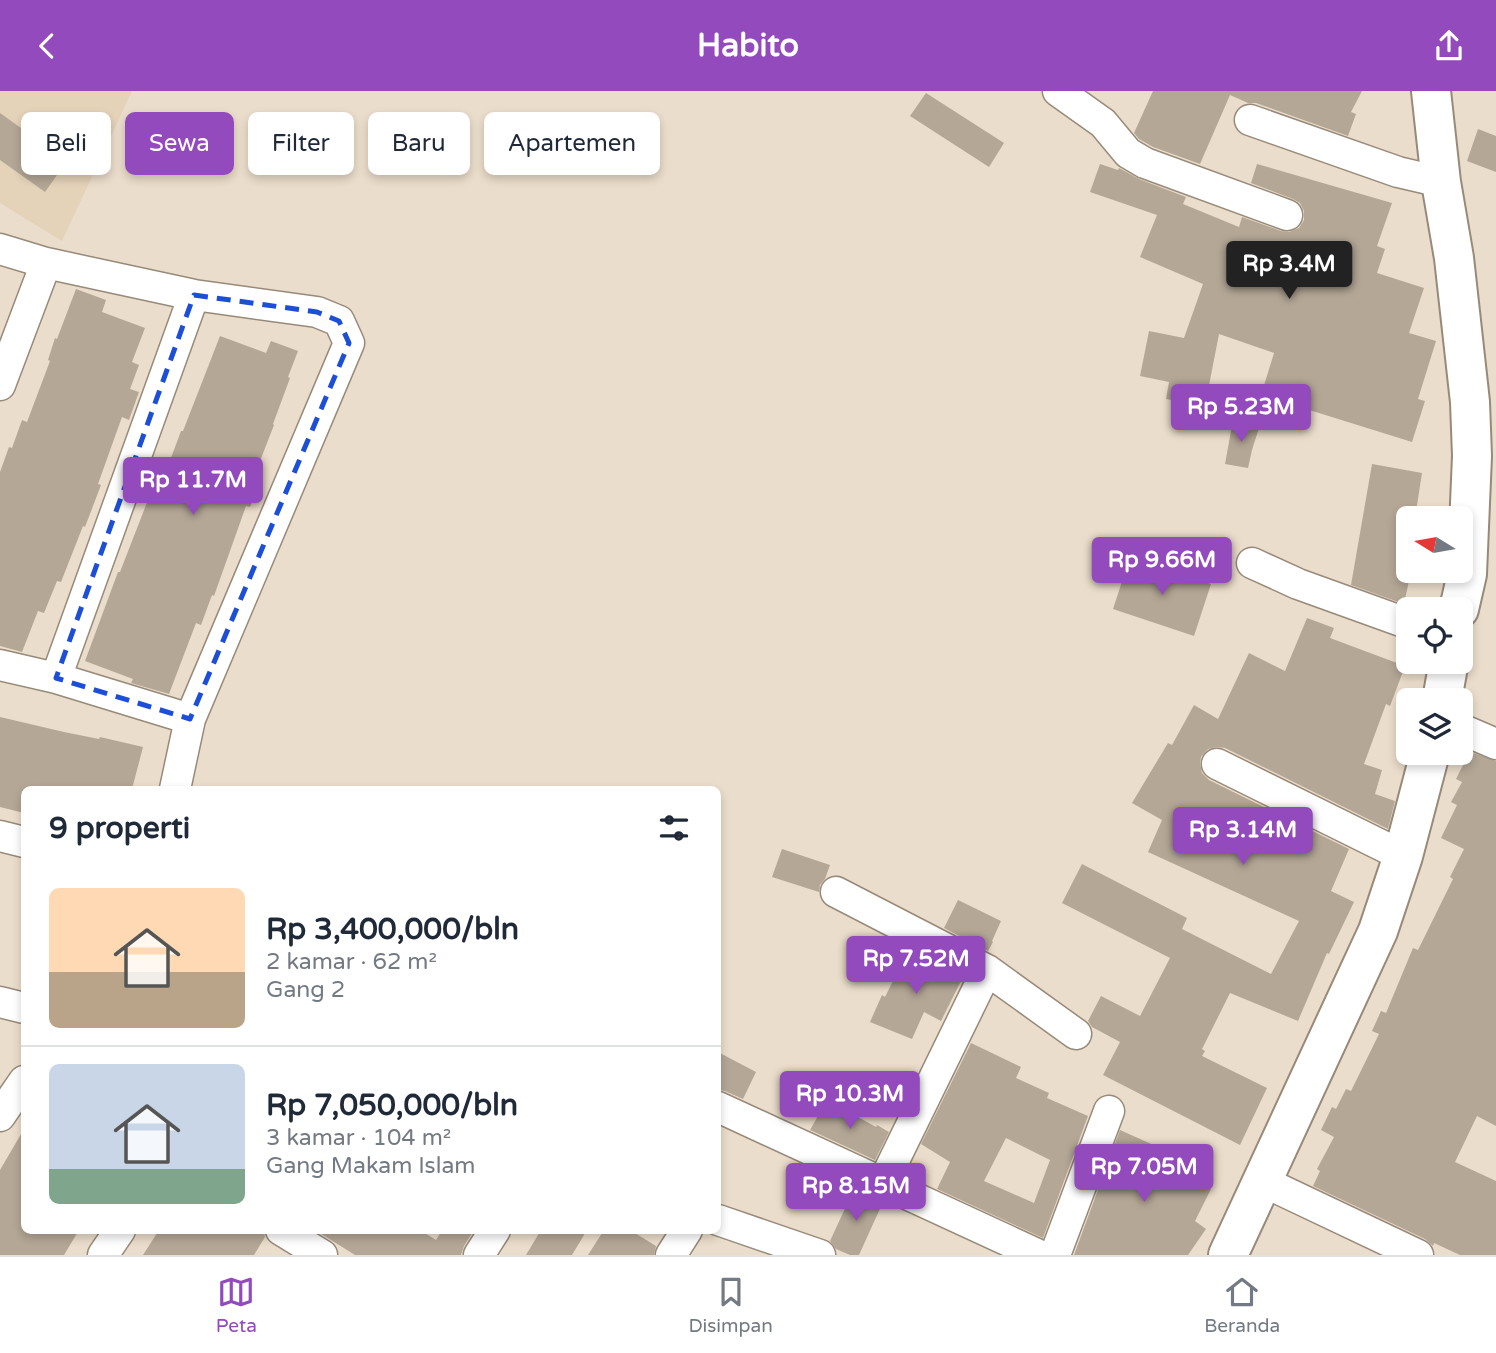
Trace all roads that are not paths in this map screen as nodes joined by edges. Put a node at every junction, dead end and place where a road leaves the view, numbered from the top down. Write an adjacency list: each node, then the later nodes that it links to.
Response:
1 (1058, 91): 5 (street)
2 (1431, 91): 4 (main road)
3 (1250, 120): 4 (street)
4 (1441, 182): 10 (main road)
5 (1287, 215)
6 (0, 249): 7 (street)
7 (46, 263): 8 (street); 9 (street)
8 (194, 295): 15 (street); 16 (street)
9 (0, 385)
10 (1483, 406): 12 (main road)
11 (1252, 563): 13 (street)
12 (1461, 597)
13 (1396, 619)
14 (0, 665): 15 (street)
15 (56, 678): 16 (street)
16 (190, 719): 21 (street)
17 (1473, 734): 18 (street)
18 (1496, 744)
19 (1217, 764): 24 (street)
20 (1427, 765): 24 (main road)
21 (176, 786)
22 (0, 836): 23 (street)
23 (21, 841)
24 (1404, 856): 34 (main road)
25 (836, 893): 26 (street)
26 (988, 970): 29 (street); 35 (street)
27 (0, 1002): 28 (street)
28 (21, 1007)
29 (1076, 1034)
30 (21, 1085): 33 (street)
31 (721, 1108): 35 (street)
32 (1109, 1111): 47 (street)
33 (0, 1116)
34 (1262, 1181): 48 (main road); 49 (street)
35 (883, 1183): 46 (street)
36 (721, 1221): 45 (street)
37 (117, 1234): 41 (street)
38 (492, 1234): 43 (street)
39 (684, 1234): 44 (street)
40 (284, 1241): 42 (street)
41 (103, 1255)
42 (321, 1255)
43 (479, 1255)
44 (671, 1255)
45 (820, 1255)
46 (1039, 1255)
47 (1055, 1255)
48 (1228, 1255)
49 (1418, 1255)

